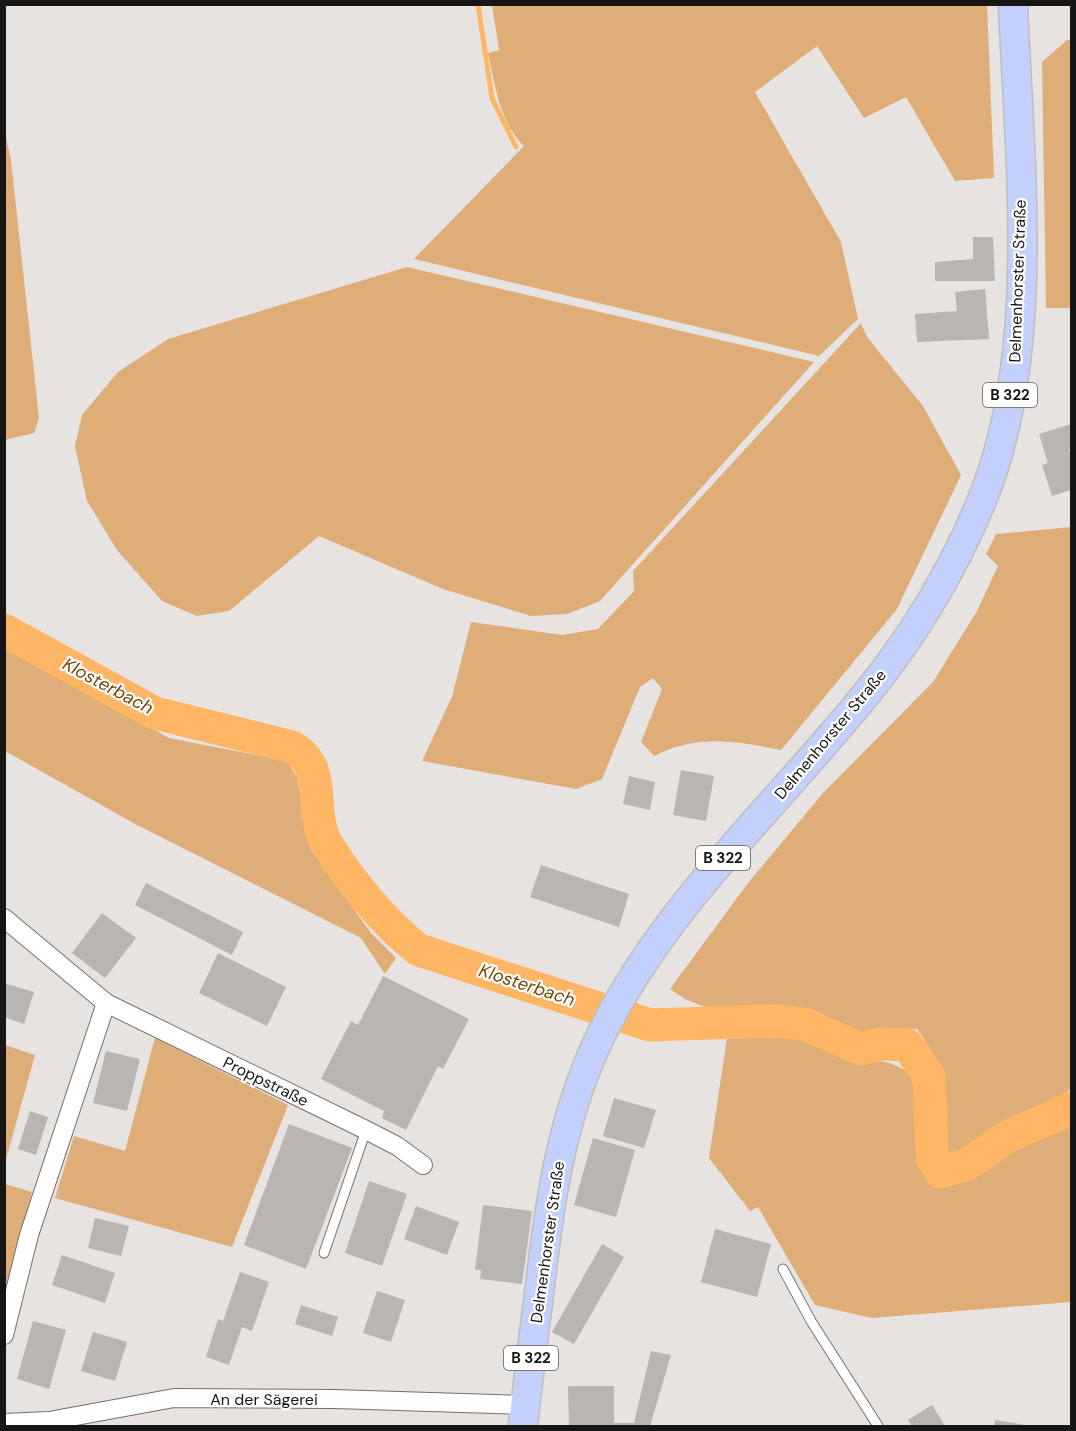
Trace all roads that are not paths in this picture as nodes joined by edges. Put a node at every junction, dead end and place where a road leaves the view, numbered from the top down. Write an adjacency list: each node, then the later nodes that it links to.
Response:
1 (1013, 4): 9 (main road, Delmenhorster Straße / B 322)
2 (4, 918): 3 (street, Proppstraße)
3 (106, 1003): 4 (street, Proppstraße); 8 (street)
4 (366, 1130): 5 (street, Proppstraße); 6 (lane)
5 (423, 1165)
6 (324, 1252)
7 (783, 1269): 11 (lane)
8 (4, 1335)
9 (524, 1416): 10 (street, An der Sägerei)
10 (4, 1422)
11 (878, 1426)

